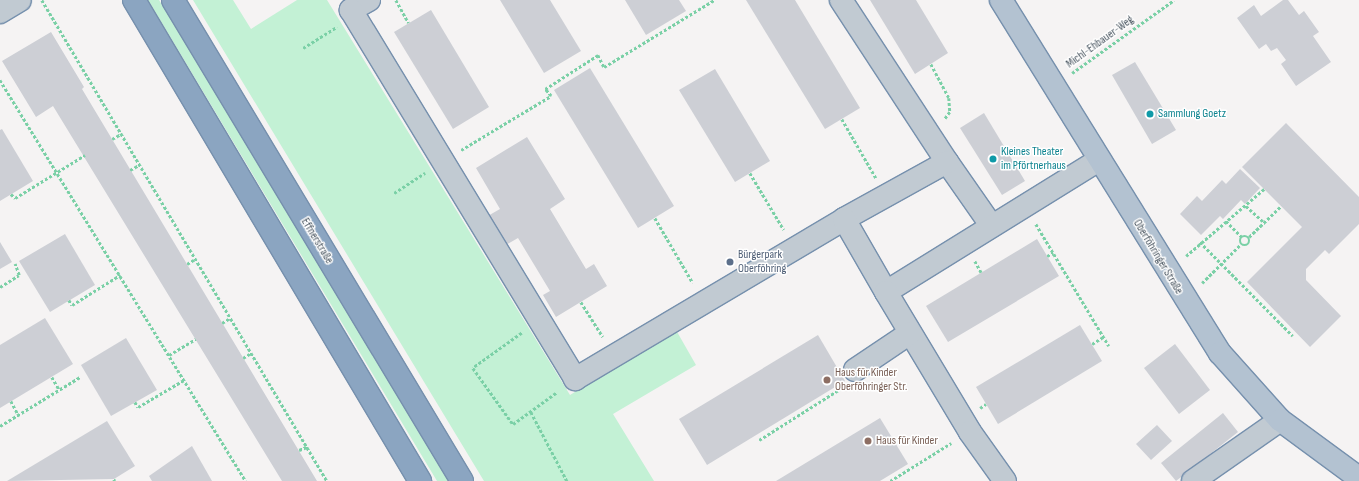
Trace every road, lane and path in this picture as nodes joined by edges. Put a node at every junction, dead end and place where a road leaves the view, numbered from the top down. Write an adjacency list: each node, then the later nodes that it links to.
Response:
1 (20, 0): 11 (street)
2 (41, 0): 19 (path)
3 (134, 0): 93 (highway)
4 (173, 0): 94 (highway, Effnerstraße)
5 (369, 0): 12 (street)
6 (396, 0): 13 (path)
7 (714, 0): 24 (path)
8 (841, 0): 20 (street)
9 (1001, 0): 17 (main road, Oberföhringer Straße)
10 (1174, 0): 17 (path, Michl-Ehbauer-Weg)
11 (0, 12)
12 (355, 16): 14 (path); 24 (street)
13 (410, 23)
14 (303, 48)
15 (931, 64): 20 (path)
16 (0, 80): 28 (path)
17 (1056, 85): 23 (main road, Oberföhringer Straße)
18 (842, 119): 33 (path)
19 (121, 134): 21 (path); 26 (path)
20 (929, 134): 25 (street)
21 (112, 139)
22 (85, 154): 28 (path)
23 (1099, 160): 34 (street); 84 (main road, Oberföhringer Straße)
24 (443, 161): 32 (path); 62 (street)
25 (947, 162): 33 (street); 41 (street)
26 (139, 165): 27 (path); 49 (path)
27 (130, 170)
28 (56, 172): 31 (path); 54 (path)
29 (750, 173): 46 (path)
30 (1264, 189): 35 (path)
31 (12, 194)
32 (394, 194)
33 (886, 196): 38 (street)
34 (1025, 205): 41 (street); 47 (path)
35 (1246, 206): 39 (path); 40 (path)
36 (1281, 206): 40 (path)
37 (655, 218): 60 (path)
38 (844, 219): 46 (street); 57 (street)
39 (1226, 221): 42 (path); 44 (path)
40 (1264, 222): 43 (path)
41 (991, 225): 57 (street)
42 (1242, 237): 43 (path); 45 (path)
43 (1249, 237): 45 (path)
44 (1200, 242): 50 (path); 53 (path)
45 (1241, 244): 53 (path)
46 (794, 248): 60 (street)
47 (1053, 253): 48 (path); 66 (path)
48 (1047, 256)
49 (195, 259): 52 (path); 61 (path)
50 (1183, 260)
51 (15, 264): 56 (path)
52 (187, 264)
53 (1222, 264): 55 (path); 65 (path)
54 (120, 275): 58 (path); 71 (path)
55 (1200, 284)
56 (0, 287)
57 (886, 292): 64 (street)
58 (69, 300)
59 (581, 302): 72 (path)
60 (703, 302): 72 (street)
61 (230, 318): 63 (path); 70 (path)
62 (540, 320): 77 (street); 82 (path)
63 (222, 323)
64 (910, 333): 76 (street); 86 (street)
65 (1293, 336)
66 (1103, 337): 68 (path); 69 (path)
67 (196, 339): 71 (path)
68 (1092, 344)
69 (1109, 346)
70 (251, 353): 73 (path); 88 (path)
71 (169, 355): 78 (path)
72 (614, 356): 77 (street)
73 (243, 358)
74 (52, 377): 79 (path)
75 (80, 377): 79 (path)
76 (851, 378): 87 (path)
77 (575, 379): 82 (path)
78 (184, 380): 81 (path); 91 (path)
79 (60, 389): 83 (path)
80 (11, 402): 83 (path)
81 (135, 402)
82 (530, 412): 95 (path)
83 (18, 414): 85 (path)
84 (1280, 420): 90 (main road, Oberföhringer Straße); 98 (street)
85 (0, 426)
86 (970, 432): 96 (path); 97 (street)
87 (759, 440)
88 (307, 447): 89 (path); 92 (path)
89 (299, 450)
90 (1359, 478)
91 (246, 481)
92 (327, 481)
93 (420, 481)
94 (462, 481)
95 (567, 481)
96 (890, 481)
97 (1005, 481)
98 (1193, 481)

